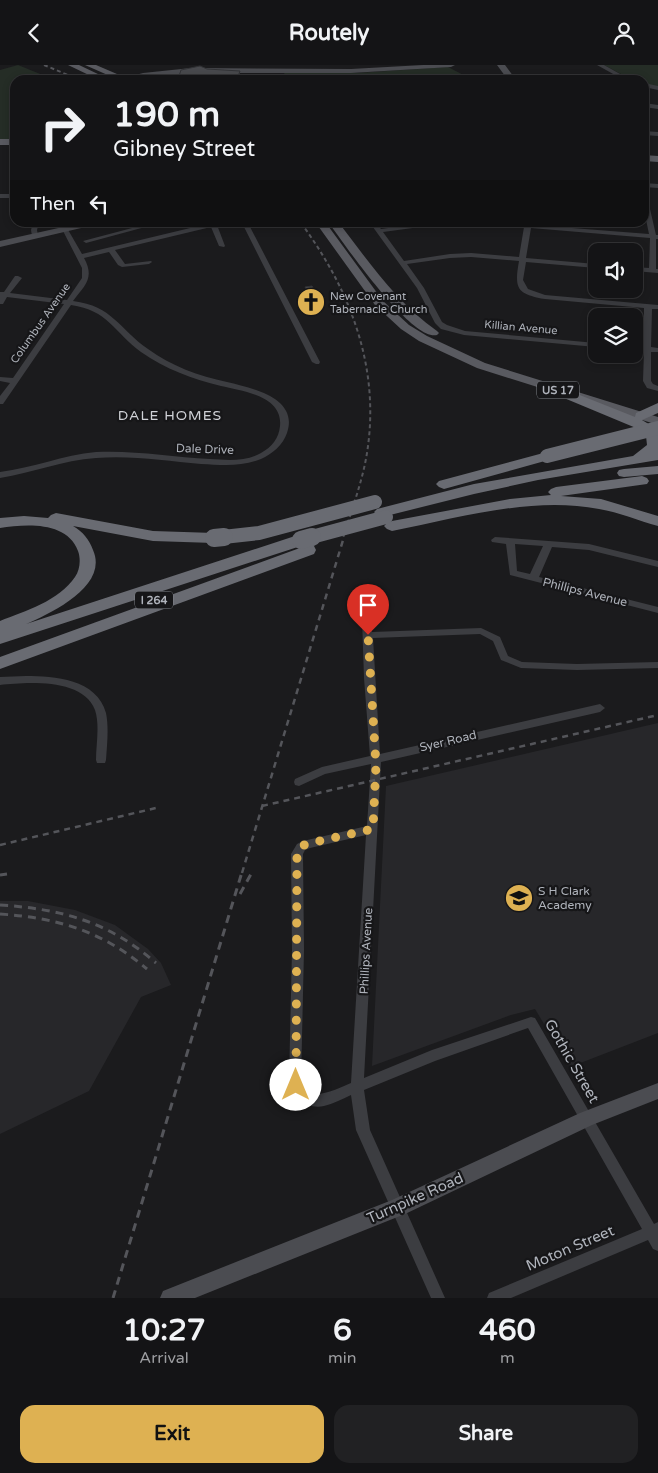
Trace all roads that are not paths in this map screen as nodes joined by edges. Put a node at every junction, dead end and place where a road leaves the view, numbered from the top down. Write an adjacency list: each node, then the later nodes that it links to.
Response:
1 (72, 65): 5 (main road)
2 (89, 65): 6 (main road)
3 (451, 65): 7 (street)
4 (600, 65): 8 (street)
5 (97, 75)
6 (112, 75)
7 (136, 75)
8 (619, 75)
9 (649, 221): 27 (street)
10 (35, 227): 25 (street)
11 (74, 227): 23 (street)
12 (136, 227): 28 (street)
13 (150, 227): 26 (street)
14 (200, 227): 26 (street)
15 (216, 227): 30 (street)
16 (247, 227): 50 (street)
17 (324, 227): 45 (main road, US 17)
18 (337, 227): 45 (main road, US 17)
19 (376, 227): 24 (street)
20 (407, 227): 24 (street)
21 (528, 227): 33 (street)
22 (540, 227): 27 (street)
23 (65, 229): 25 (street); 32 (street, Columbus Avenue)
24 (379, 231): 35 (street)
25 (35, 236): 29 (street)
26 (161, 237): 31 (street)
27 (655, 237): 37 (street)
28 (86, 241)
29 (0, 245)
30 (222, 247)
31 (111, 249): 32 (street); 34 (street)
32 (80, 257): 41 (street, Columbus Avenue)
33 (522, 260): 35 (street); 36 (street); 42 (street)
34 (150, 262)
35 (402, 263): 44 (street)
36 (588, 265)
37 (655, 271)
38 (18, 278): 39 (street)
39 (3, 295): 40 (street); 41 (street, Dale Drive)
40 (0, 302)
41 (70, 303): 52 (street, Columbus Avenue); 61 (street, Dale Drive)
42 (648, 306): 43 (street); 48 (street)
43 (658, 307)
44 (442, 325): 45 (street); 46 (street, Killian Avenue)
45 (423, 333): 54 (main road, US 17); 56 (main road, US 17)
46 (588, 344)
47 (643, 349): 48 (street)
48 (648, 349): 49 (street); 53 (street)
49 (658, 350)
50 (316, 363)
51 (0, 379): 52 (street)
52 (15, 381): 55 (street, Columbus Avenue)
53 (658, 389)
54 (557, 390): 56 (main road, US 17); 59 (highway)
55 (0, 402)
56 (653, 412)
57 (658, 427): 63 (highway, bridge)
58 (658, 456): 59 (highway)
59 (637, 460): 63 (highway)
60 (658, 469): 63 (highway, I 264)
61 (0, 475)
62 (658, 479): 63 (highway, I 264)
63 (384, 515): 64 (highway, bridge); 65 (highway); 70 (highway, I 264)
64 (0, 518)
65 (658, 521)
66 (0, 523): 75 (highway)
67 (495, 540): 68 (street)
68 (510, 541): 69 (street); 72 (street, Phillips Avenue)
69 (549, 543): 71 (street); 72 (street)
70 (304, 545): 77 (highway, I 264); 78 (highway, I 264); 79 (highway)
71 (658, 564)
72 (533, 579): 74 (street, Phillips Avenue)
73 (366, 588): 76 (street, Phillips Avenue)
74 (658, 610)
75 (0, 628)
76 (368, 635): 80 (street); 83 (street, Phillips Avenue)
77 (0, 638)
78 (0, 650)
79 (0, 663)
80 (658, 665)
81 (0, 681): 84 (street)
82 (600, 708): 83 (street, Syer Road)
83 (376, 758): 85 (street, Syer Road); 86 (street, Phillips Avenue)
84 (101, 760)
85 (299, 782)
86 (373, 829): 87 (street, Phillips Avenue); 87 (street, Gothic Street)
87 (358, 1086): 89 (street, Gothic Street); 90 (street, Phillips Avenue)
88 (658, 1091): 89 (street, Turnpike Road)
89 (586, 1119): 90 (street, Turnpike Road); 91 (street, Gothic Street)
90 (398, 1207): 92 (street, Turnpike Road); 93 (street, Phillips Avenue)
91 (656, 1235): 94 (street, Moton Street)
92 (180, 1296)
93 (438, 1298)
94 (494, 1298)

